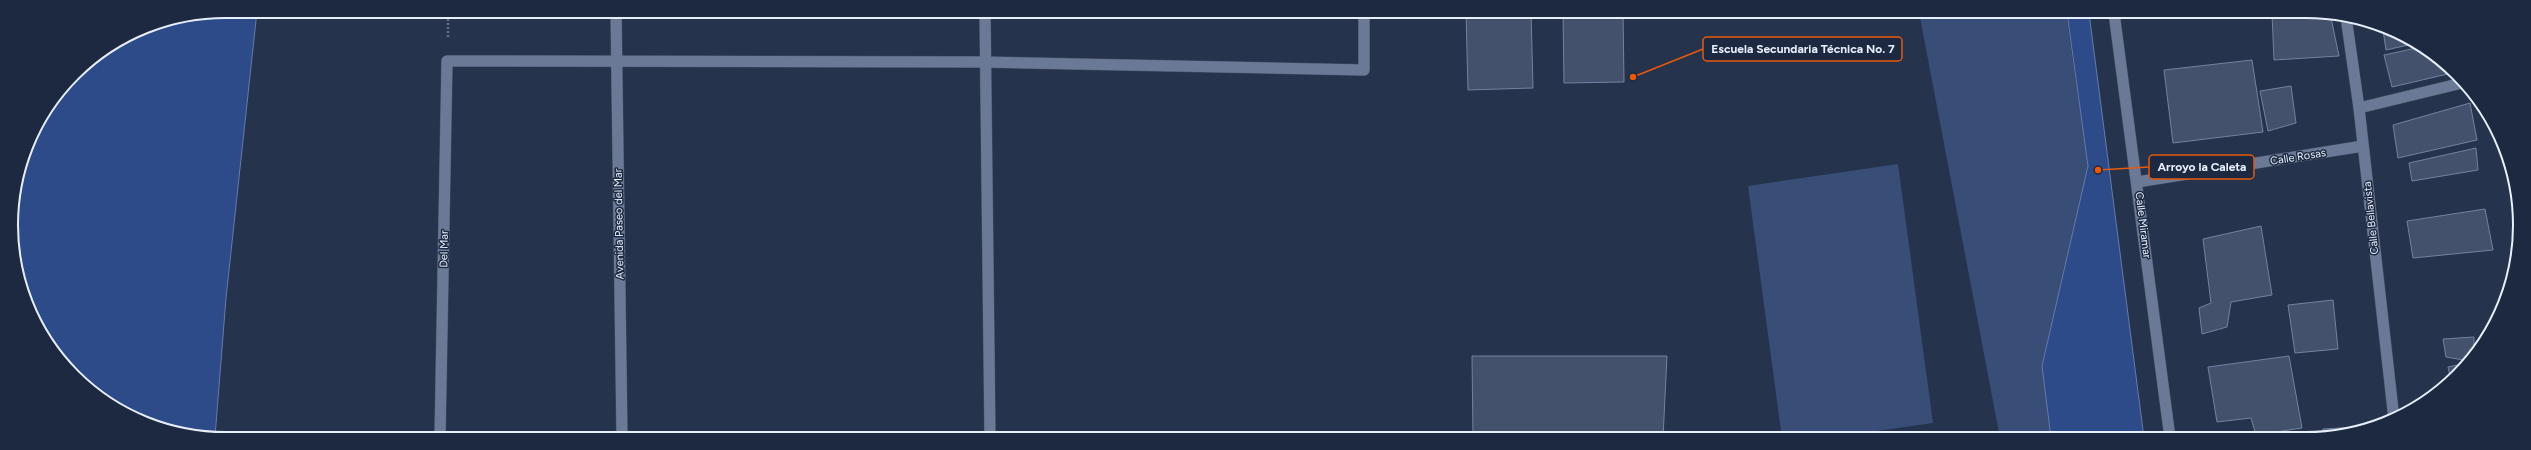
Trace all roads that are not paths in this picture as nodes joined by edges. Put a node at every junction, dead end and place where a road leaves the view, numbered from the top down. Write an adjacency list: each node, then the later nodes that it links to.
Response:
1 (616, 18): 6 (street, Avenida Paseo del Mar)
2 (985, 18): 7 (street)
3 (1364, 18): 7 (street)
4 (2115, 18): 11 (street, Calle Miramar)
5 (2347, 22): 9 (street, Calle Bellavista)
6 (616, 60): 7 (street); 13 (street, Del Mar); 14 (street, Avenida Paseo del Mar)
7 (984, 62): 15 (street)
8 (2457, 84): 9 (street)
9 (2359, 108): 10 (street, Calle Bellavista)
10 (2363, 146): 11 (street, Calle Rosas); 12 (street, Calle Bellavista)
11 (2137, 182): 16 (street, Calle Miramar)
12 (2393, 413)
13 (440, 432)
14 (622, 432)
15 (990, 432)
16 (2169, 432)

